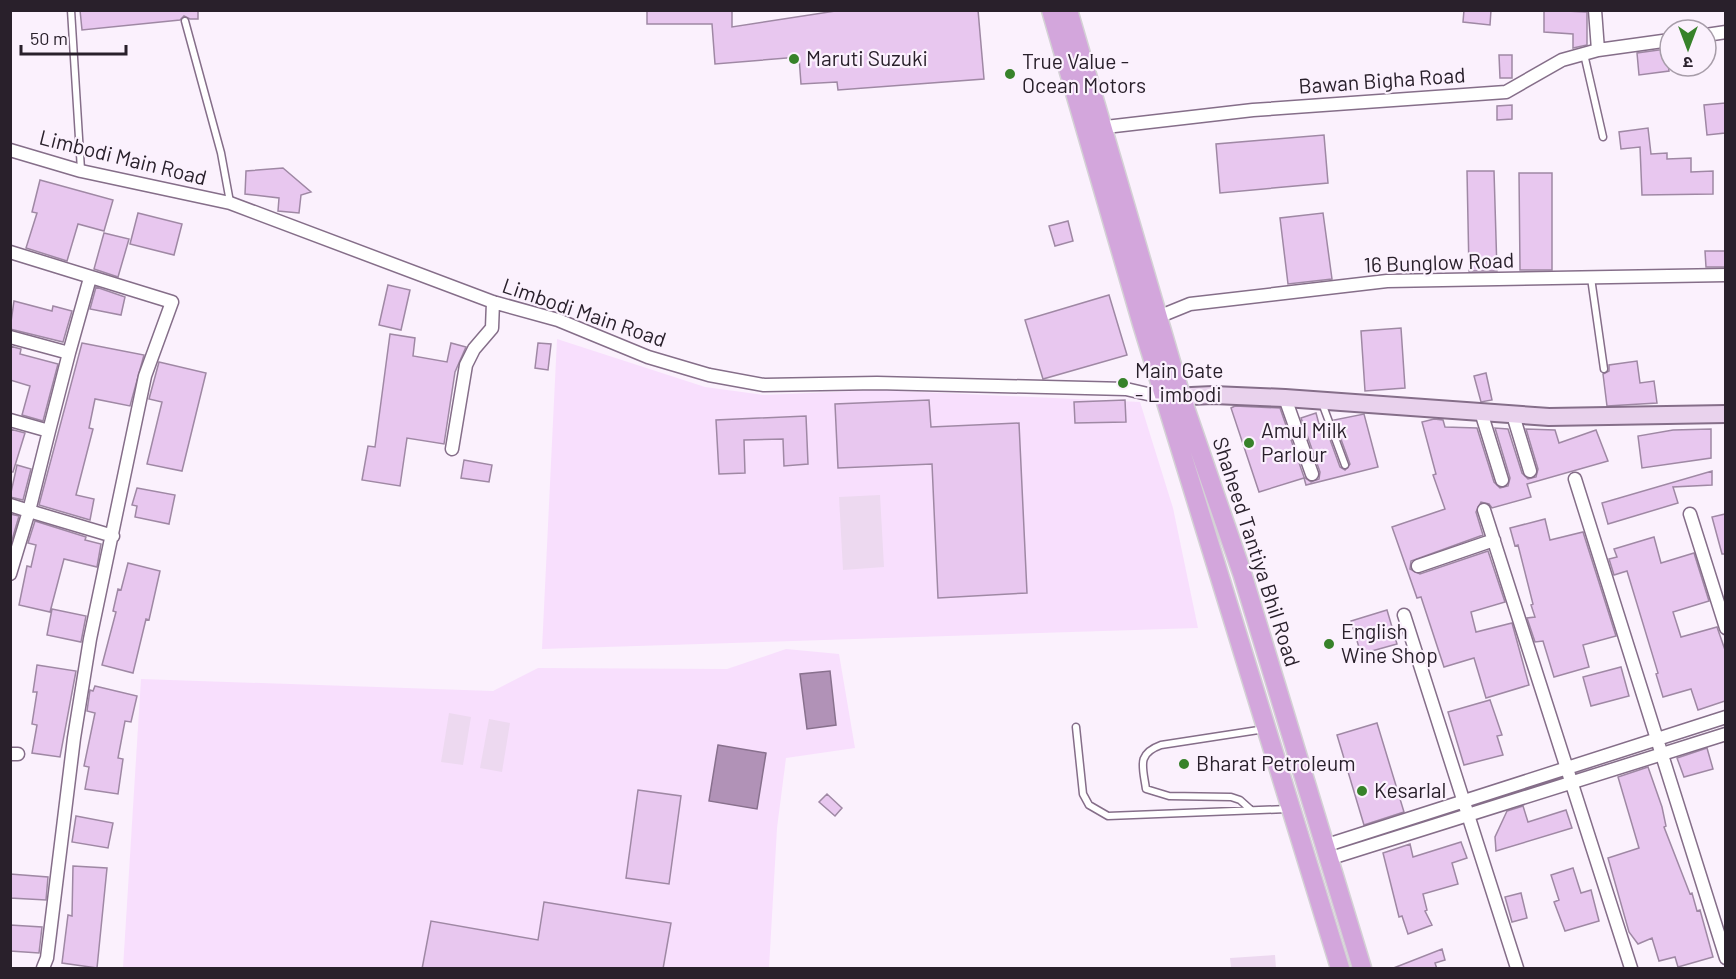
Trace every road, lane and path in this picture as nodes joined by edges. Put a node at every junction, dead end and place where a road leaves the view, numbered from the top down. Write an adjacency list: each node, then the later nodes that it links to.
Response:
1 (71, 10): 12 (lane)
2 (1051, 10): 9 (main road, Shaheed Tantiya Bhil Road)
3 (1068, 10): 9 (main road, Shaheed Tantiya Bhil Road)
4 (1595, 10): 7 (street)
5 (185, 21): 13 (lane)
6 (1658, 42): 7 (street, Bawan Bigha Road)
7 (1598, 50): 8 (street, Bawan Bigha Road)
8 (1584, 54): 9 (street, Bawan Bigha Road); 10 (lane)
9 (1095, 129): 19 (main road, Shaheed Tantiya Bhil Road); 23 (main road, Shaheed Tantiya Bhil Road)
10 (1603, 137)
11 (10, 150): 12 (street, Limbodi Main Road)
12 (81, 171): 13 (street, Limbodi Main Road)
13 (230, 203): 18 (street, Limbodi Main Road)
14 (10, 252): 16 (street)
15 (1725, 275): 17 (street, 16 Bunglow Road)
16 (90, 278): 21 (street); 41 (street)
17 (1591, 278): 19 (street, 16 Bunglow Road); 22 (lane)
18 (493, 302): 23 (street, Limbodi Main Road); 31 (street)
19 (1158, 317): 23 (main road, Shaheed Tantiya Bhil Road)
20 (10, 337): 21 (street)
21 (69, 353): 30 (street)
22 (1604, 369)
23 (1173, 397): 24 (street); 49 (main road, Shaheed Tantiya Bhil Road); 59 (main road, Shaheed Tantiya Bhil Road)
24 (1285, 398): 25 (street); 34 (street)
25 (1322, 403): 26 (street); 32 (lane)
26 (1481, 412): 28 (street); 36 (street)
27 (1725, 414): 28 (street)
28 (1513, 415): 33 (street)
29 (10, 420): 30 (street)
30 (49, 431): 39 (street)
31 (452, 449)
32 (1345, 465)
33 (1530, 471)
34 (1312, 474)
35 (1575, 479): 51 (street)
36 (1502, 480)
37 (10, 505): 39 (street)
38 (1484, 510): 42 (street)
39 (29, 511): 41 (street); 44 (street)
40 (1690, 514): 46 (street)
41 (113, 536): 63 (street)
42 (1494, 540): 43 (street); 53 (street)
43 (1418, 566)
44 (10, 574)
45 (1404, 615): 55 (street)
46 (1725, 628)
47 (1725, 717): 51 (street)
48 (1076, 727): 57 (lane)
49 (1267, 728): 56 (main road, Shaheed Tantiya Bhil Road); 57 (lane)
50 (1725, 734): 52 (street)
51 (1657, 739): 52 (street); 53 (street)
52 (1662, 754): 54 (street); 62 (street)
53 (1567, 768): 54 (street); 55 (street)
54 (1571, 783): 58 (street); 67 (street)
55 (1463, 801): 58 (street); 61 (street)
56 (1293, 808): 57 (lane); 60 (main road, Shaheed Tantiya Bhil Road)
57 (1250, 809)
58 (1468, 815): 61 (street); 66 (street)
59 (1317, 823): 60 (main road); 61 (main road, Shaheed Tantiya Bhil Road)
60 (1299, 828): 64 (main road, Shaheed Tantiya Bhil Road)
61 (1326, 852): 65 (main road, Shaheed Tantiya Bhil Road)
62 (1725, 958)
63 (43, 969)
64 (1340, 969)
65 (1362, 969)
66 (1517, 969)
67 (1631, 969)

